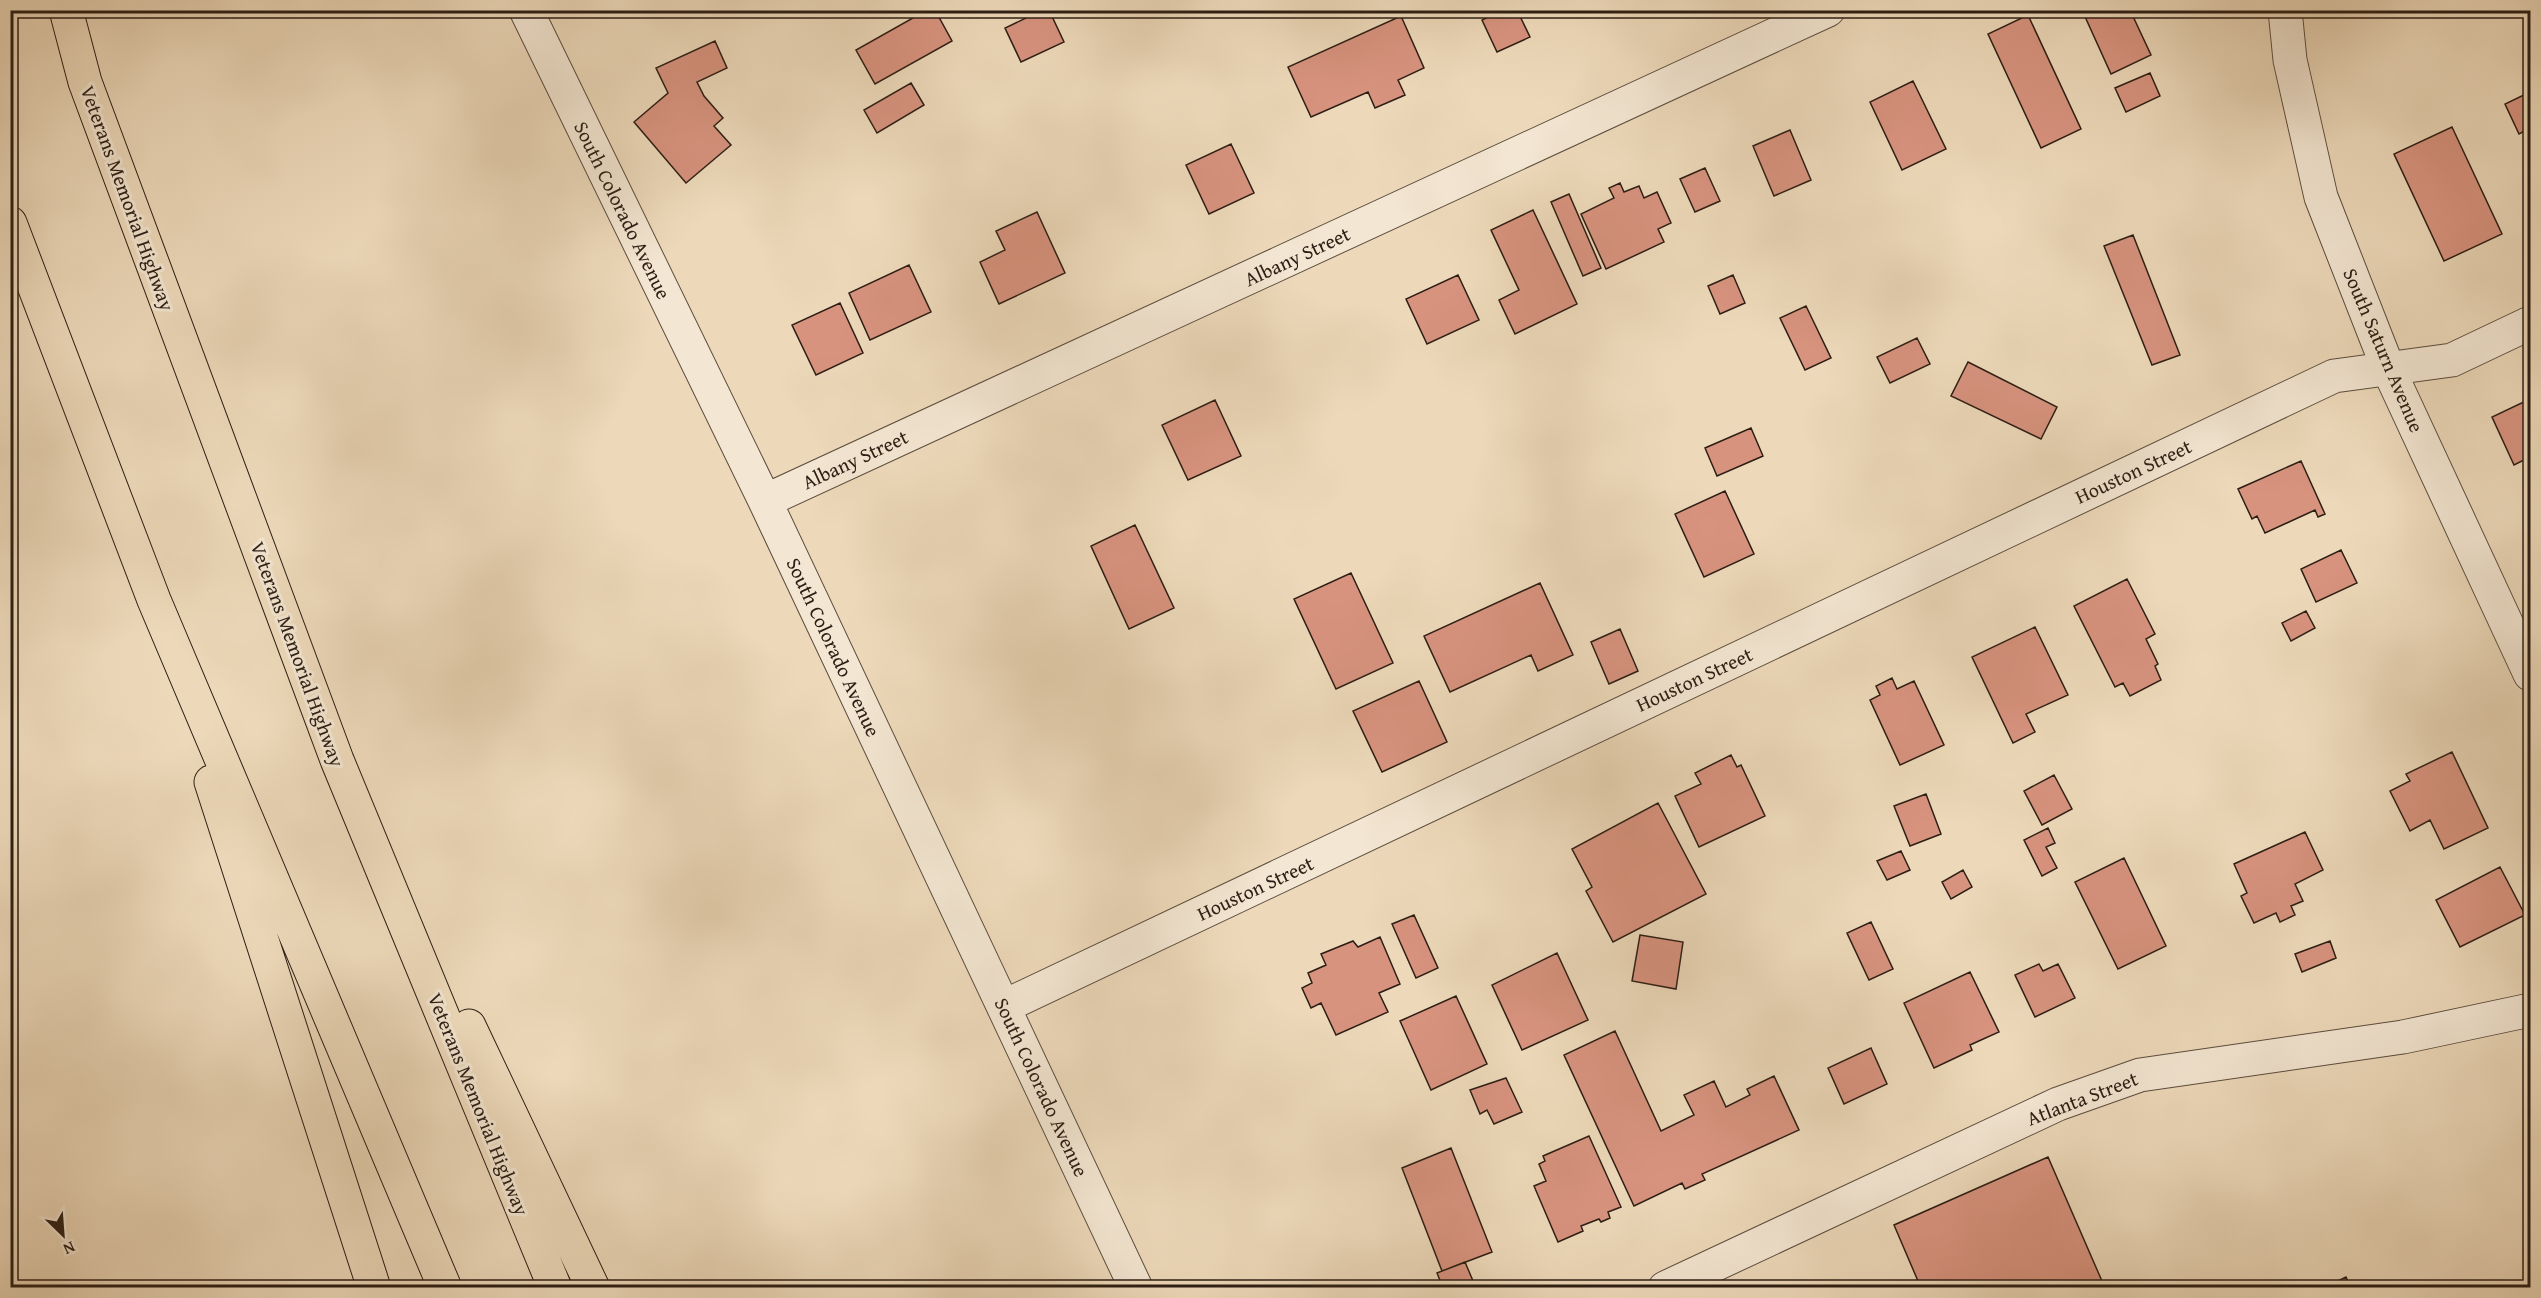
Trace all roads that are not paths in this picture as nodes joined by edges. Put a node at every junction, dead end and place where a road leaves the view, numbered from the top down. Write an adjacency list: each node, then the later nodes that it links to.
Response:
1 (66, 10): 11 (highway, Veterans Memorial Highway)
2 (526, 10): 8 (street, South Colorado Avenue)
3 (1828, 10): 8 (street, Albany Street)
4 (2285, 10): 7 (street, South Saturn Avenue)
5 (10, 223): 9 (highway)
6 (2530, 323): 7 (street, Houston Street)
7 (2388, 368): 10 (street, South Saturn Avenue); 12 (street, Houston Street)
8 (765, 501): 12 (street, South Colorado Avenue)
9 (154, 600): 14 (highway); 15 (highway)
10 (2530, 674)
11 (336, 759): 16 (highway, Veterans Memorial Highway); 17 (highway)
12 (1005, 1006): 18 (street, South Colorado Avenue)
13 (2530, 1010): 19 (street, Atlanta Street)
14 (374, 1287)
15 (445, 1287)
16 (555, 1287)
17 (593, 1287)
18 (1136, 1287)
19 (1665, 1287)

